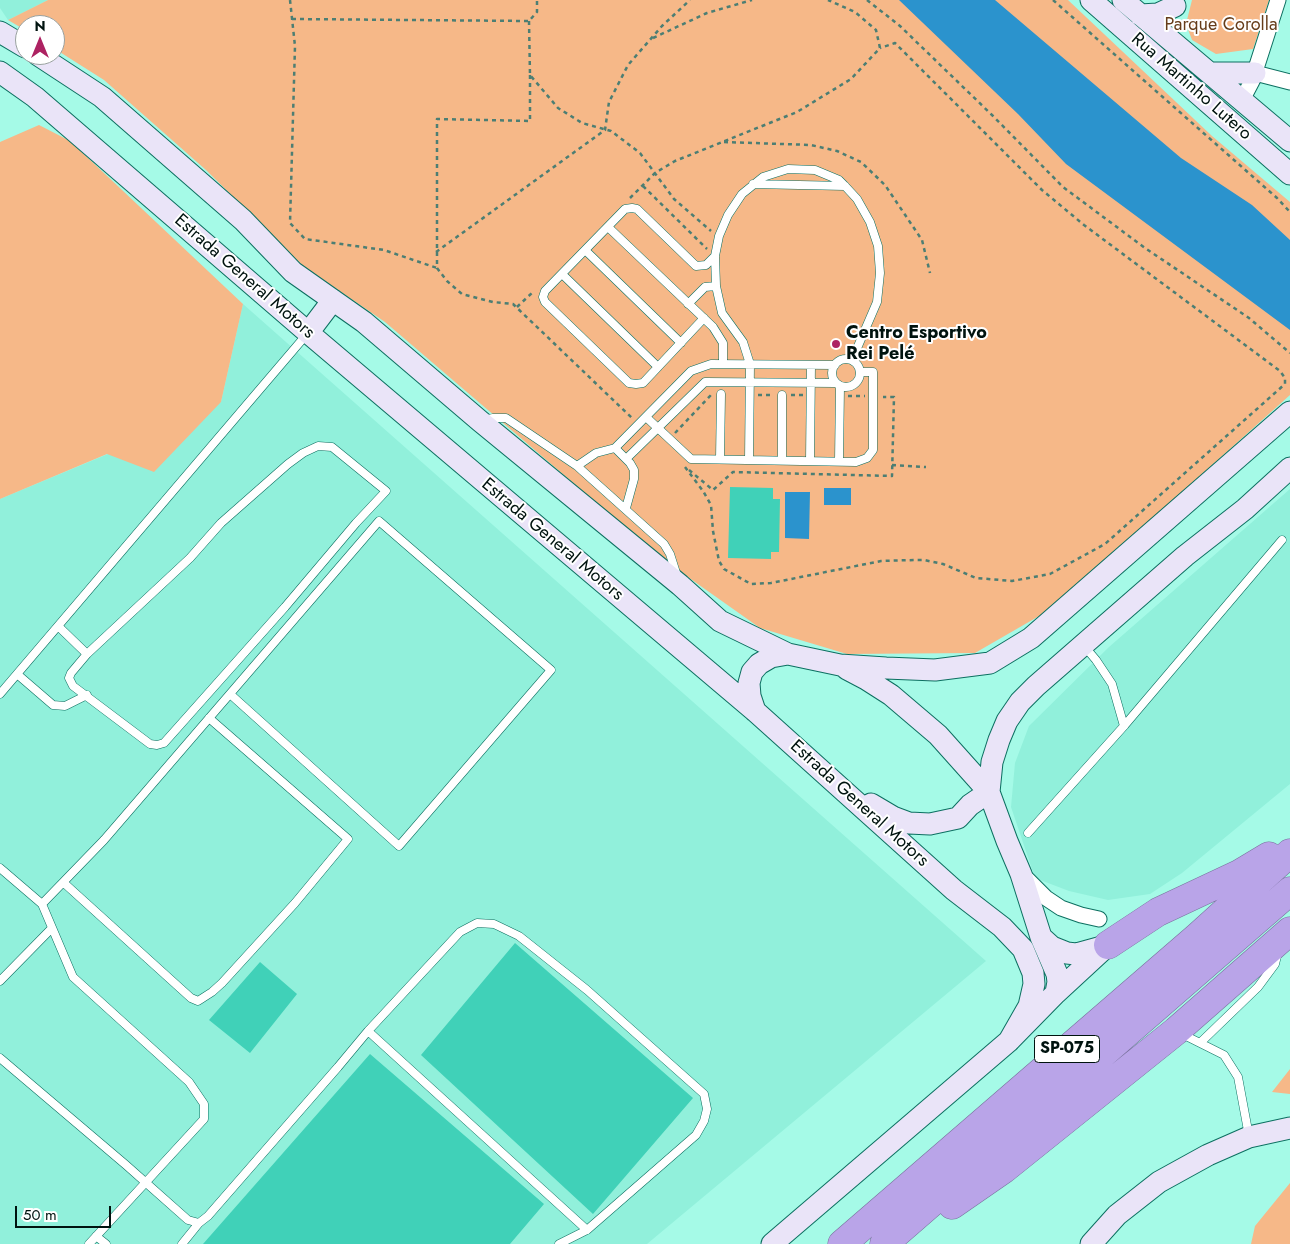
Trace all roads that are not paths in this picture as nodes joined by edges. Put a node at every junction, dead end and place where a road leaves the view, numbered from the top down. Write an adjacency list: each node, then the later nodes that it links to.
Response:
1 (1091, 0): 9 (main road, Rua Martinho Lutero)
2 (1123, 0): 5 (main road, Rua Martinho Lutero)
3 (1278, 0): 13 (street)
4 (1175, 3): 5 (main road); 7 (street)
5 (1140, 15): 7 (main road, Rua Martinho Lutero)
6 (0, 32): 8 (main road)
7 (1166, 38): 9 (main road); 12 (main road, Rua Martinho Lutero)
8 (15, 41)
9 (1159, 59): 16 (main road, Rua Martinho Lutero)
10 (53, 65): 26 (main road, Estrada General Motors)
11 (0, 72): 29 (main road, Estrada General Motors)
12 (1211, 73): 13 (main road); 15 (main road, Rua Martinho Lutero)
13 (1255, 73): 14 (street); 15 (street)
14 (1290, 82)
15 (1242, 100): 16 (main road); 17 (main road, Rua Martinho Lutero)
16 (1227, 118): 18 (main road, Rua Martinho Lutero)
17 (1290, 141)
18 (1290, 174)
19 (753, 184): 20 (lane); 20 (lane); 23 (lane)
20 (845, 186): 31 (lane)
21 (608, 227): 22 (lane); 23 (lane); 27 (lane)
22 (585, 250): 24 (lane); 30 (lane)
23 (714, 256): 25 (lane)
24 (562, 274): 36 (lane); 36 (lane)
25 (716, 286): 27 (lane); 33 (lane)
26 (333, 300): 29 (main road); 45 (main road, Estrada General Motors)
27 (688, 304): 28 (lane)
28 (704, 318): 30 (lane); 32 (lane)
29 (308, 333): 59 (lane); 68 (main road, Estrada General Motors)
30 (681, 343): 36 (lane)
31 (852, 360): 35 (lane); 37 (lane)
32 (723, 364): 33 (lane); 44 (lane)
33 (750, 364): 34 (lane); 38 (lane)
34 (811, 365): 35 (lane); 39 (lane)
35 (835, 365): 40 (lane)
36 (658, 366)
37 (860, 372): 40 (lane); 53 (lane)
38 (750, 382): 39 (lane); 46 (lane); 50 (lane)
39 (811, 382): 40 (lane); 52 (lane)
40 (838, 384): 53 (lane)
41 (721, 394): 49 (lane)
42 (782, 395): 51 (lane)
43 (1290, 412): 63 (main road)
44 (646, 417): 46 (lane); 47 (lane)
45 (480, 421): 54 (lane); 58 (main road, Estrada General Motors)
46 (658, 428): 48 (lane); 49 (lane)
47 (615, 448): 48 (lane); 54 (lane)
48 (626, 459): 56 (lane)
49 (720, 459): 50 (lane)
50 (749, 460): 51 (lane)
51 (782, 460): 52 (lane)
52 (810, 461): 53 (lane)
53 (840, 461)
54 (577, 466): 56 (lane)
55 (1290, 468): 60 (main road)
56 (626, 508): 58 (lane)
57 (1282, 540): 70 (lane)
58 (680, 585): 62 (main road, Estrada General Motors)
59 (58, 626): 61 (lane); 64 (lane)
60 (1083, 645): 70 (lane); 72 (main road)
61 (87, 654): 67 (lane); 67 (lane)
62 (788, 654): 63 (main road, Estrada General Motors); 68 (main road)
63 (840, 666): 72 (main road)
64 (17, 674): 65 (lane); 67 (lane)
65 (0, 694)
66 (230, 694): 66 (lane); 69 (lane)
67 (87, 695)
68 (755, 711): 71 (main road, Estrada General Motors)
69 (209, 718): 78 (lane); 78 (lane)
70 (1124, 726): 73 (lane)
71 (817, 768): 72 (main road); 90 (main road, Estrada General Motors)
72 (989, 792): 77 (main road)
73 (1028, 833)
74 (1290, 840): 85 (highway)
75 (1290, 852): 104 (highway, SP-075)
76 (0, 868): 80 (lane)
77 (1021, 874): 81 (street); 84 (main road)
78 (64, 883): 80 (lane)
79 (1290, 891): 105 (highway, SP-075)
80 (42, 904): 82 (lane)
81 (1098, 919)
82 (52, 928): 86 (lane); 95 (lane)
83 (1286, 934): 89 (highway); 91 (lane)
84 (1041, 937): 85 (main road); 87 (main road)
85 (1108, 945): 87 (main road)
86 (0, 981)
87 (1056, 993): 90 (main road)
88 (368, 1031): 96 (lane); 97 (lane); 97 (lane)
89 (1176, 1031): 91 (lane); 106 (highway)
90 (1008, 1041): 103 (main road)
91 (1201, 1042): 94 (lane)
92 (0, 1058): 95 (lane)
93 (1290, 1128): 94 (main road)
94 (1249, 1137): 107 (main road)
95 (145, 1182): 96 (lane); 98 (lane)
96 (199, 1223): 101 (lane)
97 (588, 1230): 102 (lane)
98 (96, 1236): 99 (lane); 100 (lane)
99 (89, 1244)
100 (106, 1244)
101 (182, 1244)
102 (559, 1244)
103 (772, 1244)
104 (842, 1244)
105 (884, 1244)
106 (896, 1244)
107 (1091, 1244)

